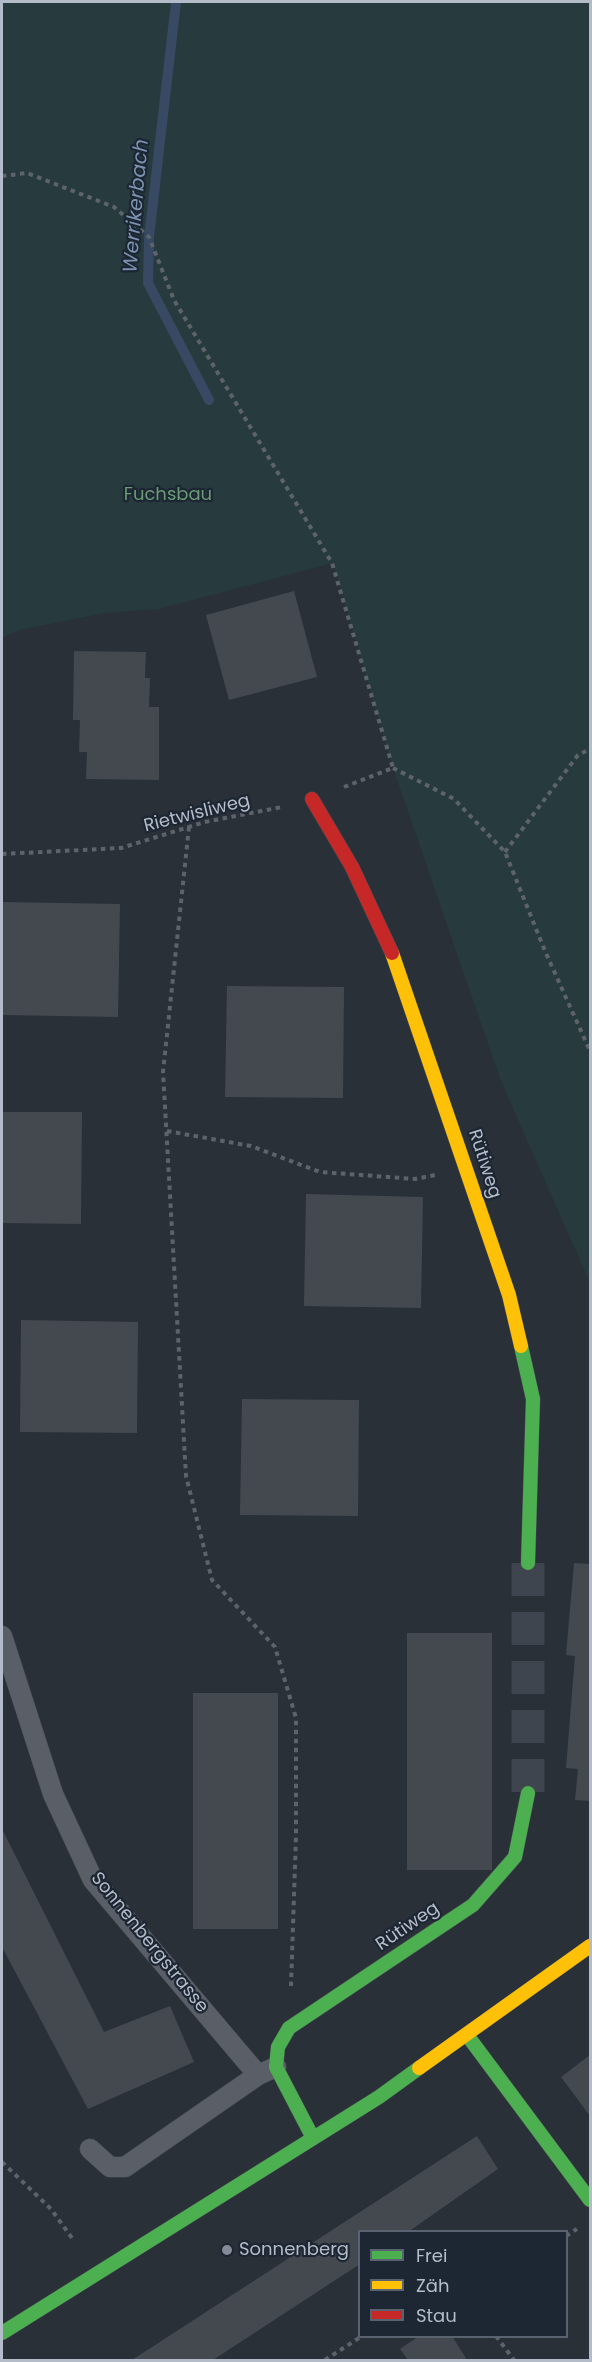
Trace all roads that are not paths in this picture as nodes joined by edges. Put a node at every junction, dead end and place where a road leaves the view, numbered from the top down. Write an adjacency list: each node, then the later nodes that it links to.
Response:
1 (312, 799): 2 (street, Rütiweg)
2 (528, 1563)
3 (2, 1636): 8 (lane, Sonnenbergstrasse)
4 (528, 1793): 7 (street, Rütiweg)
5 (591, 1946): 6 (street)
6 (467, 2034): 9 (street); 11 (street)
7 (276, 2067): 8 (lane); 9 (street)
8 (258, 2075): 10 (lane)
9 (313, 2138): 12 (street)
10 (90, 2149)
11 (591, 2200)
12 (2, 2333)

